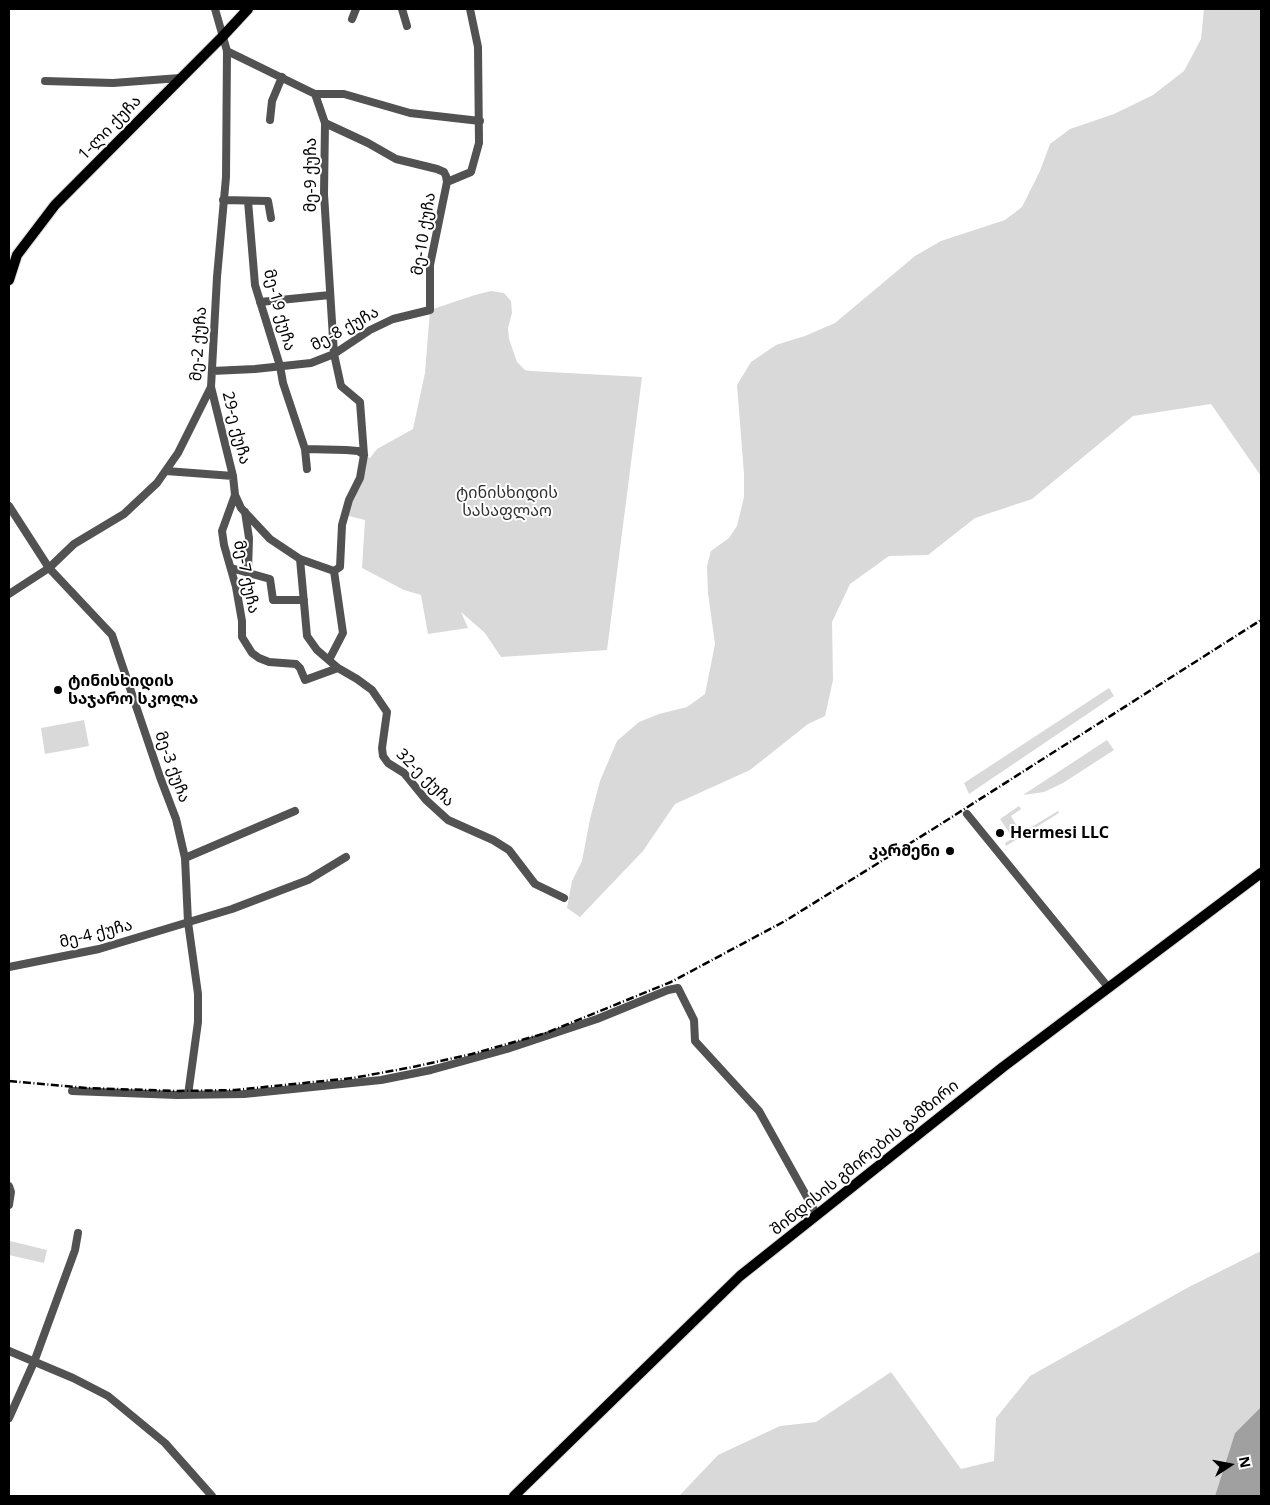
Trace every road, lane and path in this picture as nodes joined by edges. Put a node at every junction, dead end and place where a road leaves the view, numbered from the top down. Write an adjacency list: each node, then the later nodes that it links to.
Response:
1 (214, 9): 8 (street, მე-2 ქუჩა)
2 (248, 9): 8 (main road, 1-ლი ქუჩა)
3 (356, 9): 6 (street)
4 (402, 9): 7 (street)
5 (470, 9): 15 (street)
6 (352, 19)
7 (407, 26)
8 (223, 36): 9 (street, მე-2 ქუჩა); 11 (main road, 1-ლი ქუჩა)
9 (227, 51): 10 (street); 18 (street, მე-2 ქუჩა)
10 (282, 77): 13 (street); 14 (street)
11 (180, 78): 12 (street); 21 (main road, 1-ლი ქუჩა)
12 (46, 81)
13 (315, 94): 15 (street); 16 (street, მე-9 ქუჩა)
14 (270, 120)
15 (480, 121): 17 (street)
16 (325, 123): 17 (street, მე-10 ქუჩა); 22 (street, მე-9 ქუჩა)
17 (447, 182): 24 (street, მე-10 ქუჩა)
18 (223, 200): 19 (street); 27 (street, მე-2 ქუჩა)
19 (248, 201): 20 (street); 23 (street, მე-19 ქუჩა)
20 (271, 218)
21 (9, 280)
22 (330, 295): 23 (street); 25 (street, მე-9 ქუჩა)
23 (260, 302): 26 (street, მე-19 ქუჩა)
24 (430, 310): 25 (street, მე-8 ქუჩა)
25 (334, 354): 26 (street, მე-8 ქუჩა); 30 (street, მე-9 ქუჩა)
26 (280, 366): 27 (street, მე-8 ქუჩა); 29 (street, მე-19 ქუჩა)
27 (212, 371): 28 (street, მე-2 ქუჩა)
28 (211, 387): 32 (street, მე-2 ქუჩა); 33 (street, 29-ე ქუჩა)
29 (305, 449): 30 (street); 31 (street, მე-19 ქუჩა)
30 (364, 454): 40 (street, მე-9 ქუჩა)
31 (307, 469)
32 (166, 471): 33 (street); 38 (street, მე-2 ქუჩა)
33 (234, 476): 34 (street, 29-ე ქუჩა)
34 (235, 495): 36 (street); 39 (street, მე-7 ქუჩა)
35 (9, 506): 38 (street, მე-3 ქუჩა)
36 (245, 512): 37 (street); 41 (street)
37 (300, 559): 40 (street); 43 (street, 32-ე ქუჩა)
38 (49, 568): 42 (street, მე-2 ქუჩა); 49 (street, მე-3 ქუჩა)
39 (230, 568): 41 (street); 45 (street, მე-7 ქუჩა)
40 (334, 571): 44 (street)
41 (248, 572): 43 (street)
42 (9, 594)
43 (304, 600): 44 (street, 32-ე ქუჩა)
44 (329, 660): 45 (street, 32-ე ქუჩა)
45 (338, 668): 51 (street, 32-ე ქუჩა)
46 (295, 811): 49 (street)
47 (967, 814): 54 (street)
48 (346, 857): 52 (street, მე-4 ქუჩა)
49 (185, 858): 52 (street, მე-3 ქუჩა)
50 (1261, 873): 54 (main road, შინდისის გმირების გამზირი)
51 (564, 898)
52 (188, 922): 53 (street, მე-4 ქუჩა); 56 (street, მე-3 ქუჩა)
53 (9, 967)
54 (1108, 987): 59 (main road, შინდისის გმირების გამზირი)
55 (72, 1091): 56 (street)
56 (188, 1095): 59 (street)
57 (9, 1186): 58 (street)
58 (9, 1205)
59 (817, 1215): 65 (main road, შინდისის გმირების გამზირი)
60 (78, 1233): 62 (street)
61 (9, 1351): 62 (street)
62 (34, 1362): 63 (street); 64 (street)
63 (9, 1418)
64 (212, 1496)
65 (514, 1496)

